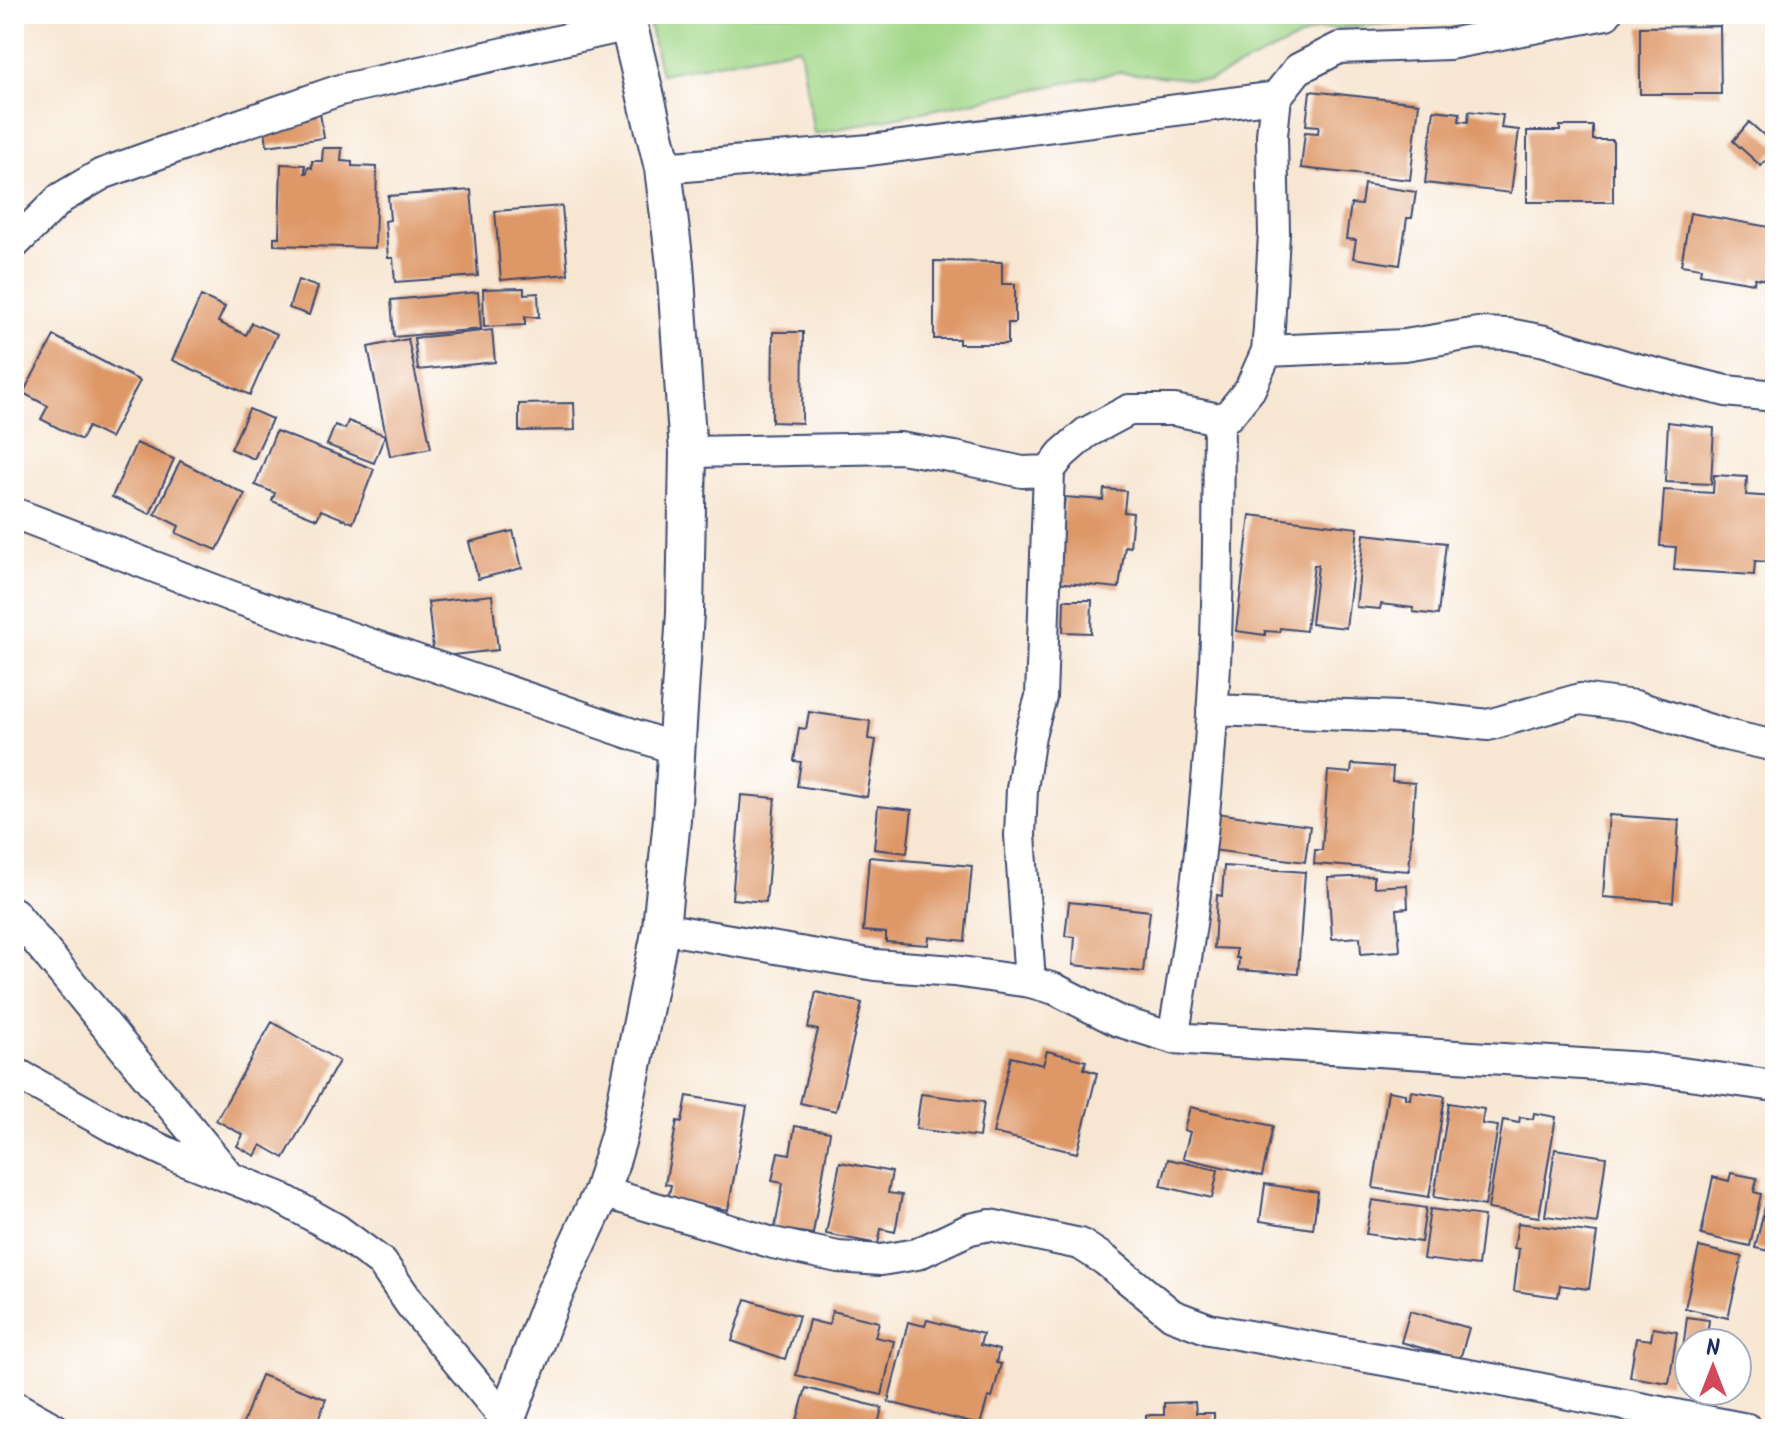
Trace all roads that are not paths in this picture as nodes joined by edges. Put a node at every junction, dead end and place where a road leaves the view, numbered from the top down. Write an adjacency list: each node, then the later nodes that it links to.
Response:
1 (1606, 14): 3 (street)
2 (628, 19): 4 (street); 5 (street)
3 (1276, 97): 4 (street); 6 (street)
4 (663, 168): 9 (street)
5 (14, 244)
6 (1267, 351): 7 (street); 8 (street)
7 (1775, 396)
8 (1219, 419): 10 (street); 12 (street)
9 (688, 452): 10 (street); 14 (street)
10 (1049, 471): 17 (street)
11 (14, 513): 14 (street)
12 (1212, 710): 13 (street); 18 (street)
13 (1775, 746)
14 (676, 749): 16 (street)
15 (14, 913): 21 (street)
16 (661, 928): 17 (street); 22 (street)
17 (1030, 982): 18 (street)
18 (1173, 1038): 20 (street)
19 (14, 1072): 21 (street)
20 (1775, 1086)
21 (229, 1176): 24 (street)
22 (602, 1192): 24 (street); 26 (street)
23 (14, 1406): 25 (street)
24 (505, 1425)
25 (55, 1429)
26 (1747, 1429)

